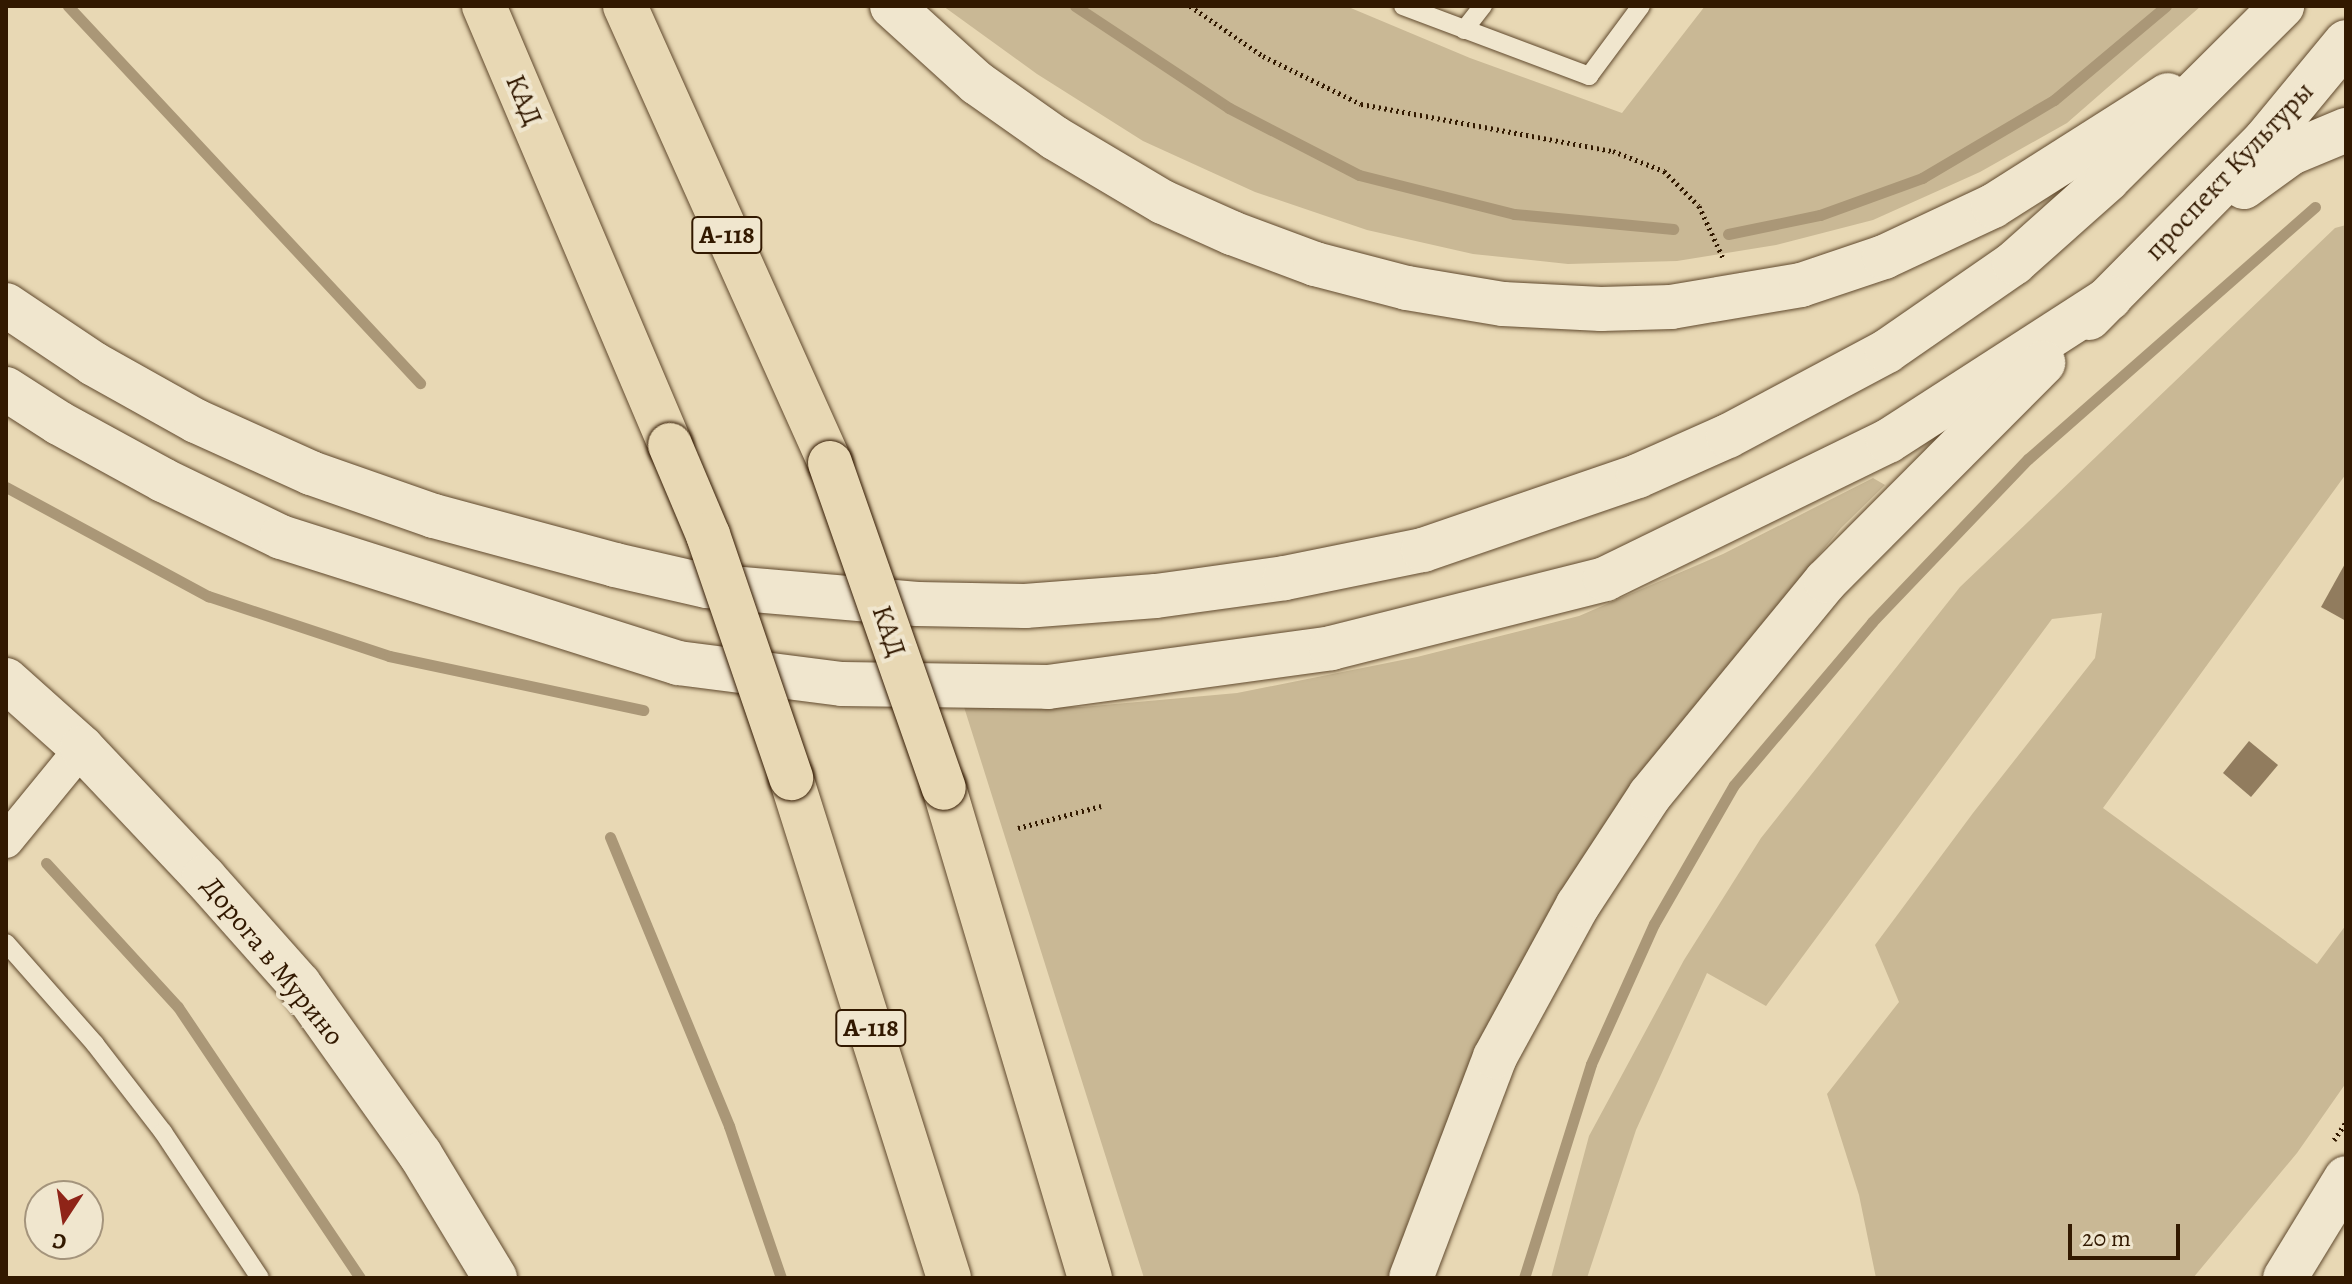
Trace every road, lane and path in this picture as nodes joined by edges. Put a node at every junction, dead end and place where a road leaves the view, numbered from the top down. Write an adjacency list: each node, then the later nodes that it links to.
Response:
1 (484, 6): 27 (highway, КАД / А-118, bridge)
2 (625, 6): 28 (highway, КАД / А-118, bridge)
3 (892, 6): 14 (main road)
4 (1190, 6): 14 (path)
5 (1403, 6): 9 (lane)
6 (1483, 6): 9 (lane)
7 (1641, 6): 9 (lane)
8 (2282, 6): 11 (main road)
9 (1464, 30)
10 (2346, 42): 13 (main road, проспект Культуры)
11 (2241, 48): 14 (main road); 16 (main road)
12 (2346, 130): 13 (main road)
13 (2164, 243): 15 (main road, проспект Культуры)
14 (1741, 295)
15 (2110, 298): 17 (main road); 29 (main road)
16 (6, 305)
17 (6, 389)
18 (6, 680): 19 (main road, Дорога в Мурино)
19 (82, 748): 22 (street); 26 (main road, Дорога в Мурино)
20 (1101, 806): 21 (path)
21 (1018, 828)
22 (6, 841)
23 (6, 943): 25 (lane)
24 (2346, 1178): 30 (main road)
25 (260, 1278)
26 (495, 1278)
27 (949, 1278)
28 (1090, 1278)
29 (1411, 1278)
30 (2285, 1278)

